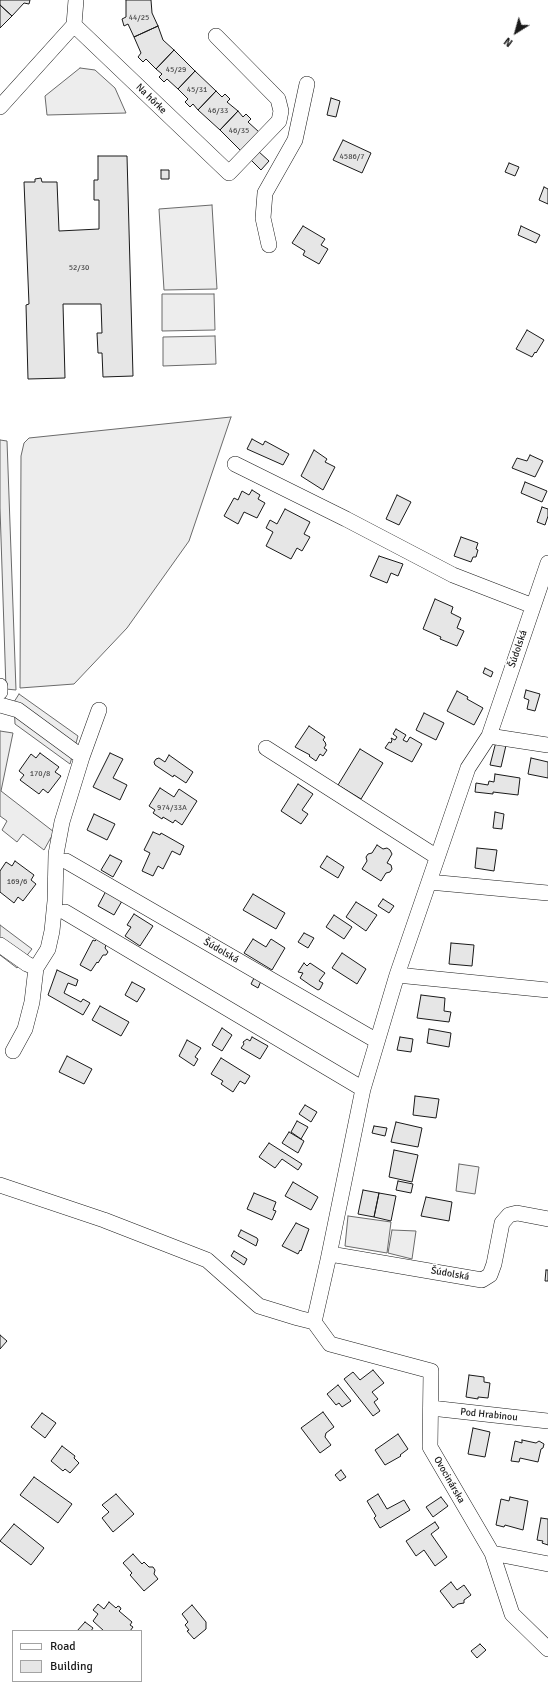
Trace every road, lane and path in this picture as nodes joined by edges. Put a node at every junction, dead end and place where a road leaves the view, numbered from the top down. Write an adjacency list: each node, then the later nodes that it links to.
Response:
1 (76, 0): 2 (street)
2 (74, 25): 5 (street); 6 (street, Na hôrke)
3 (216, 36): 6 (street)
4 (307, 84): 7 (street)
5 (0, 107)
6 (281, 111): 7 (street)
7 (300, 115): 8 (street)
8 (269, 245)
9 (235, 464): 11 (street)
10 (548, 563): 11 (street, Šúdolská)
11 (533, 606): 16 (street, Šúdolská)
12 (0, 686): 13 (street)
13 (0, 692)
14 (0, 705): 19 (street)
15 (99, 710): 19 (street)
16 (489, 736): 17 (street); 20 (street, Šúdolská)
17 (548, 745)
18 (266, 748): 20 (street)
19 (82, 757): 26 (street)
20 (437, 857): 22 (street, Šúdolská)
21 (66, 861): 29 (street, Šúdolská)
22 (429, 882): 23 (street); 27 (street, Šúdolská)
23 (548, 893)
24 (64, 912): 31 (street)
25 (0, 945): 26 (street)
26 (36, 968): 30 (street)
27 (397, 975): 28 (street); 29 (street, Šúdolská)
28 (548, 990)
29 (377, 1040): 31 (street, Šúdolská)
30 (13, 1051)
31 (363, 1089): 34 (street, Šúdolská)
32 (0, 1186): 35 (street)
33 (548, 1219): 34 (street, Šúdolská)
34 (330, 1254): 35 (street, Šúdolská)
35 (314, 1322): 36 (street, Ovocinárska)
36 (431, 1408): 37 (street, Pod Hrabinou); 38 (street, Ovocinárska)
37 (548, 1421)
38 (492, 1553): 39 (street); 40 (street, Ovocinárska)
39 (548, 1564)
40 (548, 1649)

